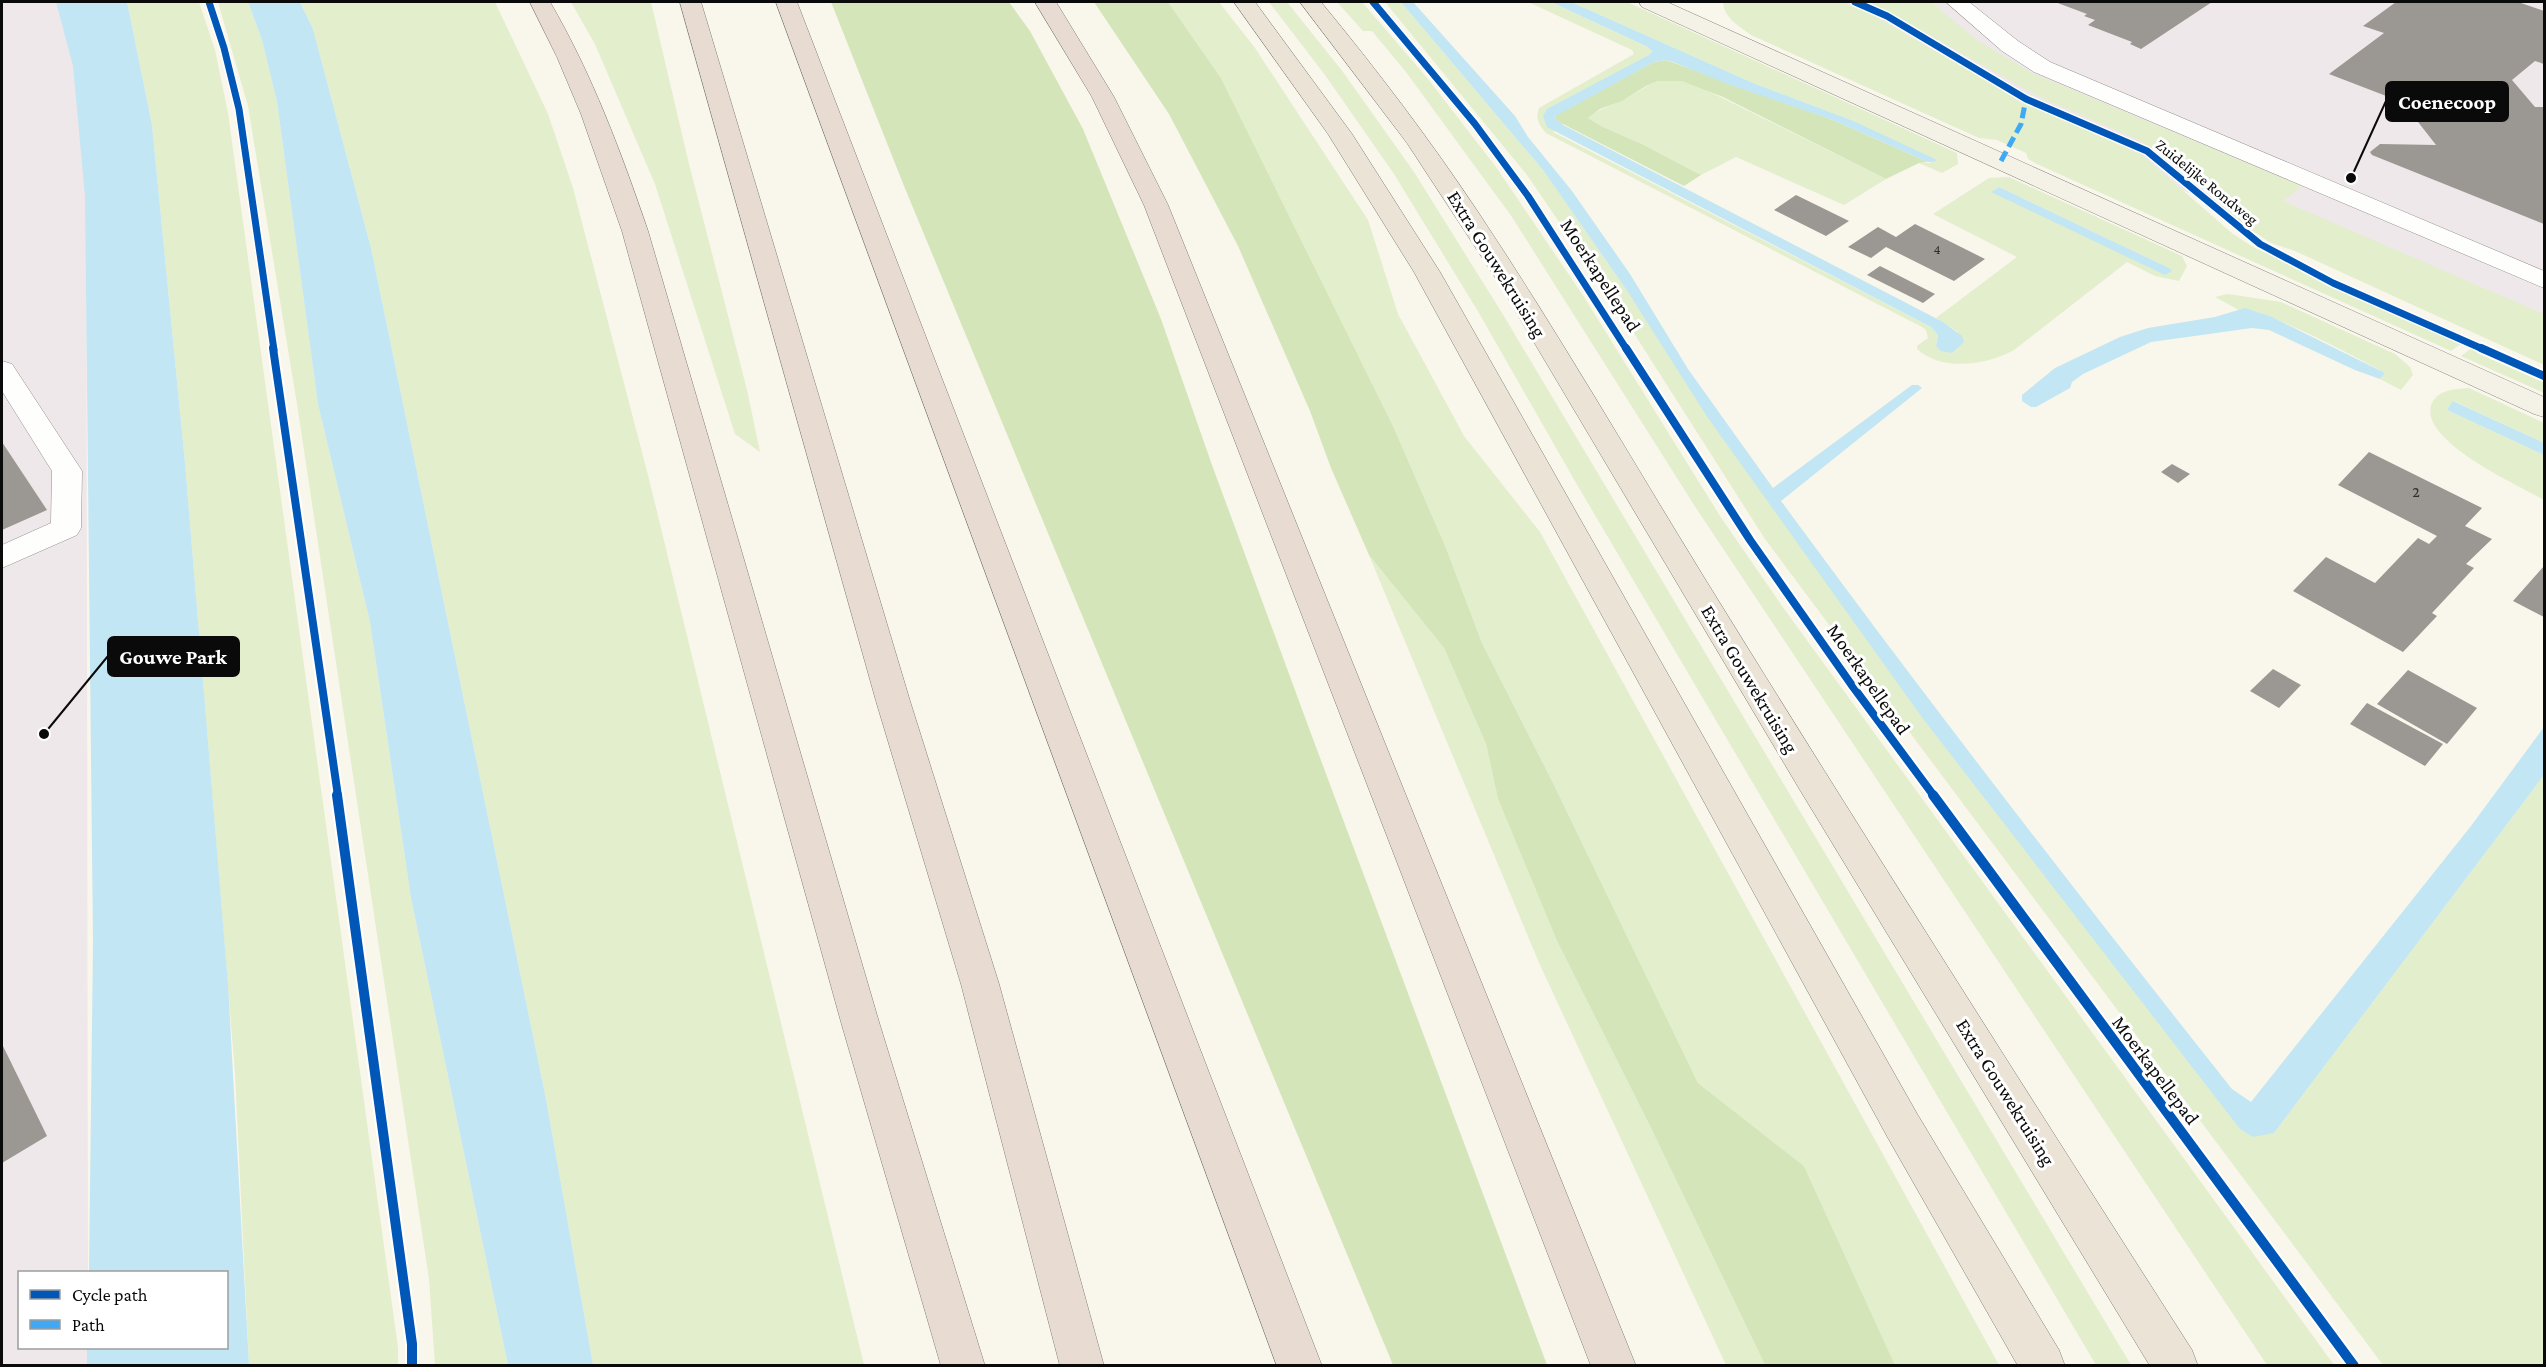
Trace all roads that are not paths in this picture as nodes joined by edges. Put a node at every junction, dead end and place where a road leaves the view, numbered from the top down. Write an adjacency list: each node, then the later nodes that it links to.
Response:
1 (540, 2): 13 (highway)
2 (690, 2): 14 (highway)
3 (786, 2): 15 (highway)
4 (1045, 2): 16 (highway)
5 (1244, 2): 17 (main road)
6 (1310, 2): 18 (main road, Extra Gouwekruising)
7 (1650, 2): 11 (main road)
8 (1957, 2): 9 (street)
9 (2544, 280)
10 (2, 370): 12 (street)
11 (2544, 408)
12 (2, 557)
13 (963, 1365)
14 (1082, 1365)
15 (1300, 1365)
16 (1614, 1365)
17 (2043, 1365)
18 (2176, 1365)

